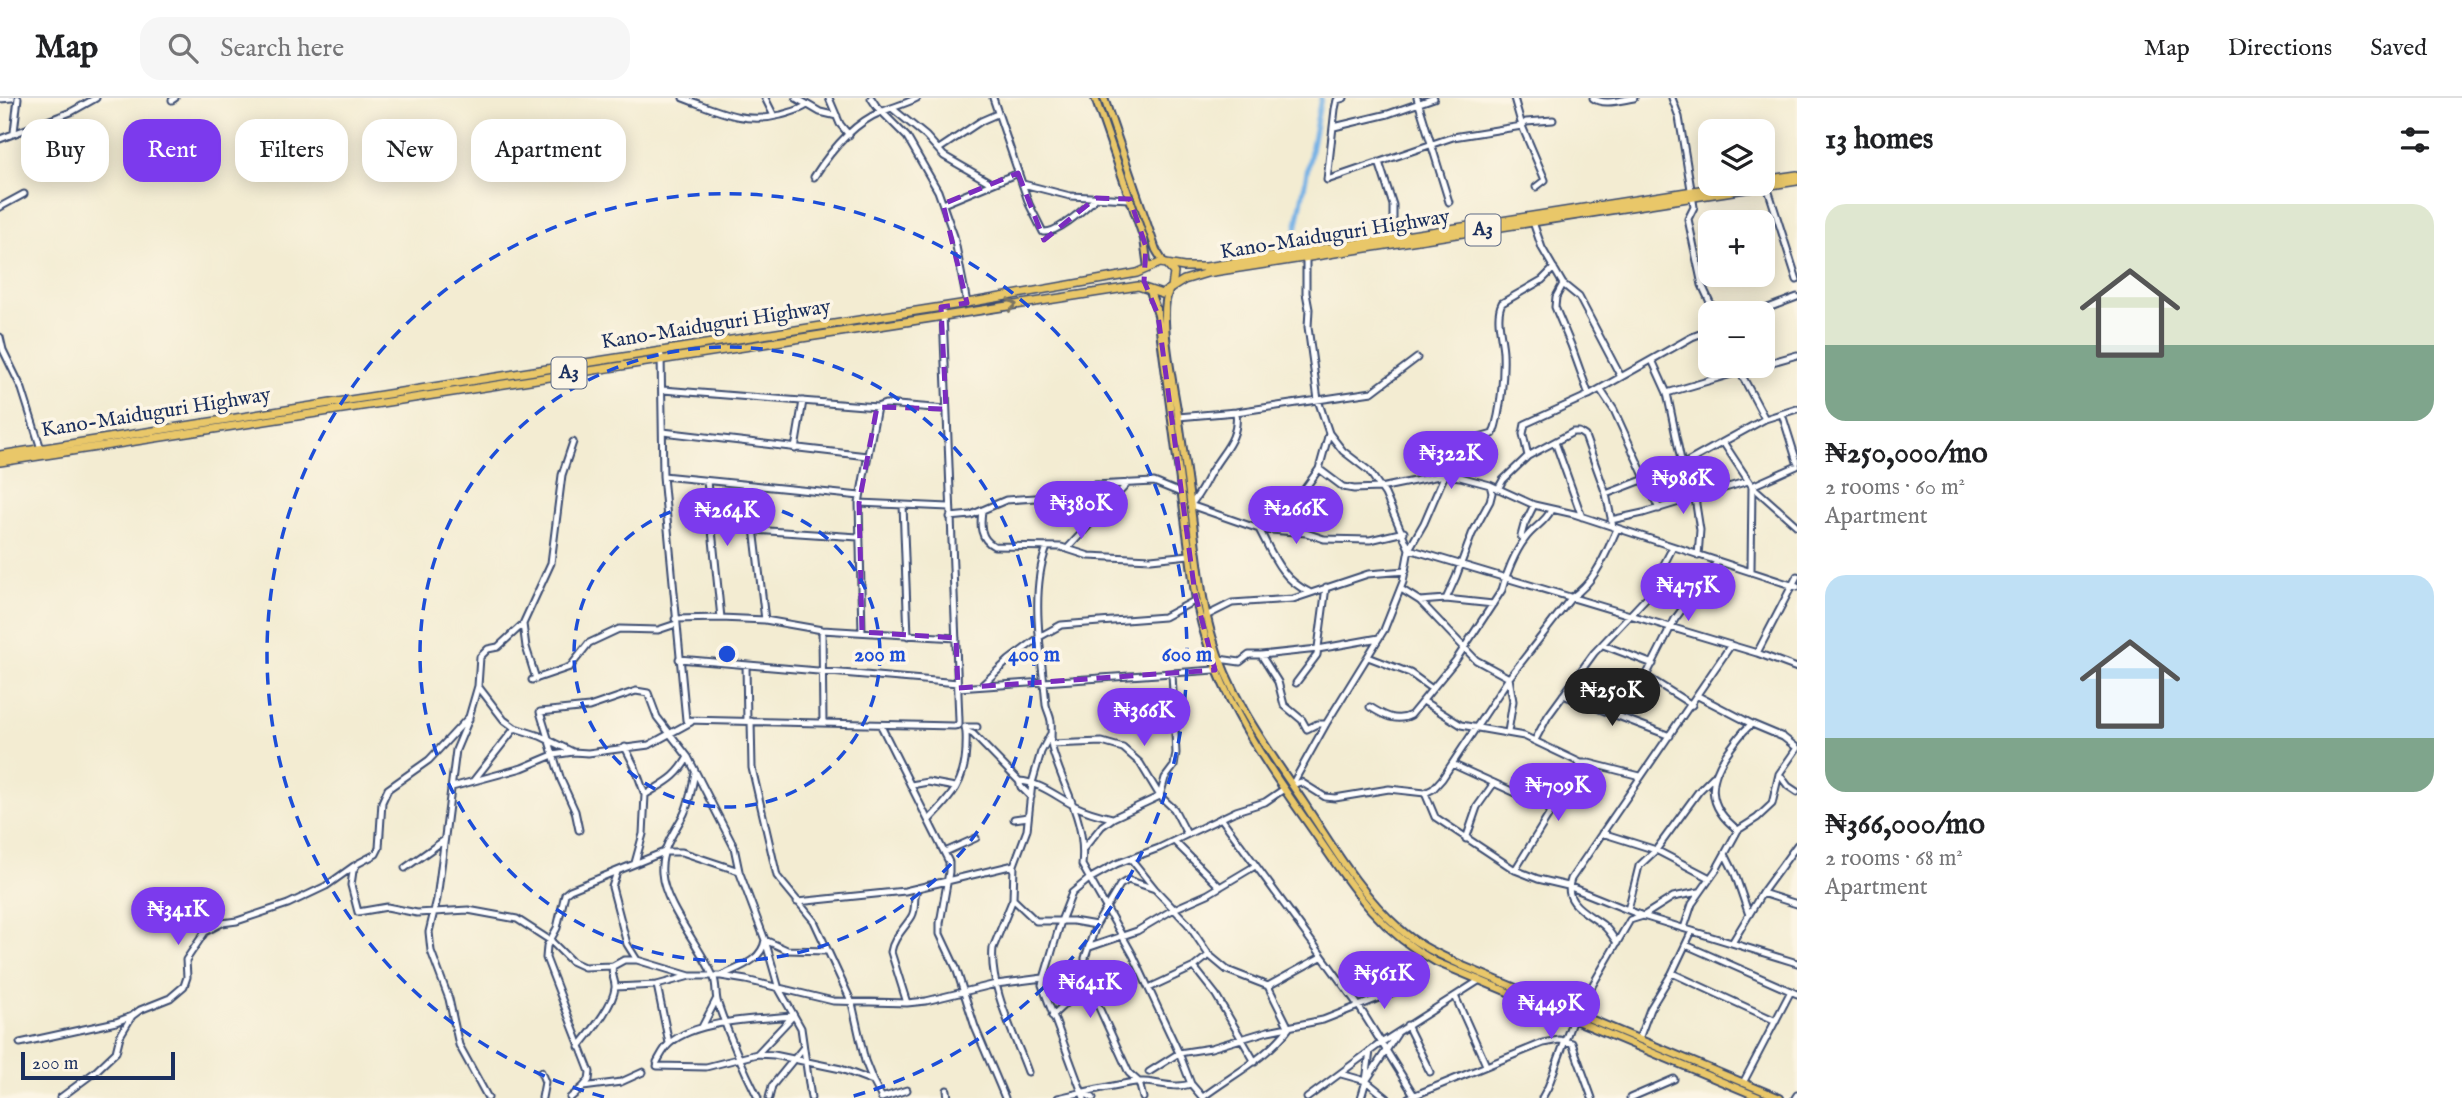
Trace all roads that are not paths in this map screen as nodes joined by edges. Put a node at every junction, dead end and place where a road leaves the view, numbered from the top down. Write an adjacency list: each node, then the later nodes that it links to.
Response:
1 (12, 98): 18 (street)
2 (18, 98): 30 (street)
3 (682, 98): 25 (street)
4 (765, 98): 25 (street)
5 (796, 98): 21 (street)
6 (829, 98): 26 (street)
7 (871, 98): 23 (street)
8 (917, 98): 22 (street)
9 (993, 98): 24 (street)
10 (1095, 98): 51 (main road)
11 (1104, 98): 59 (main road)
12 (1344, 98): 29 (street)
13 (1434, 98): 20 (street)
14 (1514, 98): 28 (street)
15 (1593, 98): 16 (street)
16 (1634, 98)
17 (1672, 98): 48 (street)
18 (0, 99)
19 (90, 99): 30 (street)
20 (1417, 100): 29 (street); 33 (street)
21 (807, 105): 25 (street); 26 (street)
22 (893, 109): 23 (street); 34 (street)
23 (882, 111): 31 (street); 53 (street)
24 (997, 114): 34 (street); 36 (street)
25 (775, 117)
26 (837, 117): 31 (street)
27 (1553, 120): 28 (street)
28 (1522, 126): 33 (street); 44 (street)
29 (1334, 127): 35 (street)
30 (14, 132): 32 (street)
31 (849, 135): 38 (street)
32 (0, 139)
33 (1432, 144): 35 (street); 52 (street)
34 (939, 149): 42 (street)
35 (1380, 162): 57 (street)
36 (1018, 173): 42 (street); 43 (street)
37 (1797, 174): 39 (highway, Kano-Maiduguri Highway / A3)
38 (814, 177)
39 (1775, 180)
40 (1797, 181): 41 (highway, Kano-Maiduguri Highway / A3)
41 (1775, 182)
42 (991, 183): 53 (street)
43 (1023, 184): 50 (street); 50 (street)
44 (1536, 187)
45 (1698, 193): 48 (highway, Kano-Maiduguri Highway / A3)
46 (1698, 193): 48 (highway, Kano-Maiduguri Highway / A3)
47 (24, 194): 54 (street)
48 (1691, 194): 55 (highway, Kano-Maiduguri Highway / A3); 56 (highway, Kano-Maiduguri Highway / A3); 67 (street)
49 (1769, 196): 62 (street)
50 (1096, 198): 51 (street)
51 (1130, 199): 60 (main road)
52 (1448, 202)
53 (943, 204): 68 (street)
54 (0, 207)
55 (1533, 222): 56 (highway, Kano-Maiduguri Highway / A3); 61 (street)
56 (1431, 235): 57 (highway, Kano-Maiduguri Highway / A3); 58 (highway, Kano-Maiduguri Highway / A3)
57 (1394, 238): 59 (highway, Kano-Maiduguri Highway / A3)
58 (1306, 258): 65 (highway, Kano-Maiduguri Highway / A3); 85 (street)
59 (1166, 264): 60 (highway, A3); 65 (highway)
60 (1147, 268): 64 (highway); 68 (highway, Kano-Maiduguri Highway / A3)
61 (1554, 268): 63 (street); 108 (street)
62 (1797, 280)
63 (1563, 285): 78 (street); 84 (street)
64 (1149, 289): 65 (highway, A3); 70 (highway, Kano-Maiduguri Highway / A3, one-way to 64); 118 (main road)
65 (1171, 289): 92 (main road)
66 (1797, 297): 69 (street)
67 (1709, 301)
68 (967, 303): 70 (highway, Kano-Maiduguri Highway / A3)
69 (1775, 305)
70 (942, 311): 73 (highway, Kano-Maiduguri Highway / A3); 88 (street)
71 (1698, 336): 76 (street)
72 (0, 337): 99 (street)
73 (661, 355): 81 (street); 99 (highway, Kano-Maiduguri Highway / A3); 104 (highway, Kano-Maiduguri Highway / A3)
74 (1797, 355): 77 (street)
75 (1417, 358): 85 (street)
76 (1651, 360): 78 (street); 83 (street)
77 (1775, 361)
78 (1621, 377): 82 (street)
79 (1711, 378): 83 (street)
80 (1743, 378): 93 (street)
81 (663, 390): 86 (street); 94 (street)
82 (1600, 390): 84 (street); 110 (street)
83 (1667, 393): 106 (street)
84 (1589, 395): 103 (street)
85 (1318, 400): 90 (street); 95 (street)
86 (803, 401): 87 (street); 100 (street)
87 (877, 407): 88 (street); 102 (street)
88 (946, 409): 125 (street)
89 (1797, 409): 91 (street)
90 (1236, 412): 92 (street); 123 (street)
91 (1782, 414): 93 (street); 105 (street)
92 (1178, 417): 123 (main road)
93 (1765, 419): 98 (street)
94 (663, 432): 100 (street); 109 (street)
95 (1329, 433): 107 (street); 116 (street)
96 (573, 442): 167 (street)
97 (1555, 442): 103 (street); 119 (street); 131 (street)
98 (1723, 442): 106 (street); 113 (street)
99 (41, 449): 101 (highway, Kano-Maiduguri Highway / A3)
100 (795, 449): 102 (street)
101 (0, 455)
102 (867, 456): 121 (street)
103 (1528, 456): 117 (street)
104 (0, 462)
105 (1797, 464): 113 (street)
106 (1682, 465): 110 (street); 120 (street)
107 (1319, 469): 116 (street); 137 (street)
108 (1444, 475): 114 (street); 116 (street); 144 (street)
109 (663, 476): 111 (street); 166 (street)
110 (1647, 479): 119 (street); 126 (street)
111 (707, 481): 115 (street); 164 (street)
112 (1128, 483): 118 (street); 128 (street); 143 (street)
113 (1750, 484): 120 (street); 132 (street); 149 (street)
114 (1490, 485): 117 (street); 148 (street)
115 (749, 486): 121 (street); 136 (street)
116 (1380, 488): 138 (street)
117 (1498, 489): 124 (street)
118 (1181, 493): 145 (main road)
119 (1606, 494): 133 (street)
120 (1696, 498): 126 (street); 146 (street)
121 (859, 499): 122 (street); 139 (street)
122 (903, 505): 125 (street); 171 (street)
123 (1191, 505): 135 (street); 162 (main road)
124 (1534, 505): 127 (street); 140 (street)
125 (949, 507): 130 (street)
126 (1659, 509): 133 (street)
127 (1551, 510): 131 (street); 140 (street)
128 (982, 511): 130 (street); 141 (street)
129 (1797, 515): 132 (street)
130 (950, 517): 173 (street)
131 (1582, 517): 133 (street)
132 (1789, 518): 134 (street)
133 (1614, 525): 142 (street); 157 (street)
134 (1797, 526)
135 (1259, 529): 137 (street); 156 (street)
136 (753, 530): 139 (street); 165 (street)
137 (1283, 530): 138 (street)
138 (1404, 532): 144 (street)
139 (858, 537): 170 (street)
140 (1524, 539): 152 (street)
141 (1047, 547): 143 (street); 172 (street)
142 (1673, 547): 146 (street); 163 (street)
143 (1067, 549): 145 (street)
144 (1409, 549): 148 (street); 150 (street)
145 (1189, 555): 159 (main road)
146 (1698, 556): 147 (street)
147 (1717, 562): 149 (street); 168 (street)
148 (1460, 564): 152 (street); 158 (street)
149 (1751, 570): 154 (street)
150 (1406, 571): 153 (street); 155 (street)
151 (1797, 576): 154 (street)
152 (1505, 578): 157 (street); 161 (street)
153 (1326, 587): 156 (street); 178 (street)
154 (1795, 587): 179 (street)
155 (1401, 589): 160 (street); 174 (street)
156 (1309, 592): 162 (street)
157 (1571, 597): 163 (street); 191 (street)
158 (1446, 599): 160 (street); 161 (street)
159 (1196, 600): 172 (street); 187 (main road)
160 (1420, 601): 177 (street)
161 (1493, 604): 177 (street)
162 (1206, 615): 183 (main road)
163 (1629, 615): 168 (street); 175 (street)
164 (721, 618): 165 (street); 166 (street)
165 (765, 620): 169 (street)
166 (676, 622): 167 (street); 182 (street)
167 (523, 624): 195 (street)
168 (1671, 627): 176 (street); 184 (street)
169 (822, 630): 170 (street); 188 (street)
170 (862, 632): 171 (street)
171 (908, 636): 173 (street)
172 (1041, 636): 192 (street); 196 (street)
173 (956, 638): 194 (street)
174 (1379, 638): 178 (street); 181 (street)
175 (1603, 645): 184 (street); 198 (street)
176 (1731, 645): 179 (street); 199 (street)
177 (1463, 647): 191 (street); 197 (street)
178 (1318, 649): 180 (street); 193 (street)
179 (1757, 653): 186 (street)
180 (1261, 655): 183 (street); 208 (street)
181 (1368, 657): 197 (street); 208 (street)
182 (679, 659): 185 (street); 206 (street)
183 (1219, 659): 238 (main road)
184 (1653, 664): 190 (street)
185 (746, 665): 188 (street); 205 (street)
186 (1797, 668)
187 (1215, 670): 189 (street); 241 (main road)
188 (821, 671): 194 (street); 207 (street)
189 (1172, 673): 192 (street); 245 (street)
190 (1646, 676): 201 (street); 203 (street)
191 (1509, 678): 212 (street); 215 (street)
192 (1044, 682): 196 (street); 217 (street)
193 (1296, 683)
194 (958, 685): 196 (street); 210 (street)
195 (478, 686): 204 (street); 213 (street)
196 (982, 686)
197 (1432, 689): 200 (street)
198 (1563, 695): 203 (street); 220 (street)
199 (1698, 696): 201 (street); 209 (street)
200 (1423, 701): 202 (street); 212 (street)
201 (1692, 705): 218 (street)
202 (1370, 707)
203 (1613, 714): 218 (street)
204 (469, 717): 239 (street); 270 (street)
205 (749, 721): 206 (street); 207 (street); 287 (street)
206 (691, 722): 216 (street)
207 (823, 723): 210 (street)
208 (1326, 724): 238 (street)
209 (1752, 724): 223 (street); 232 (street)
210 (881, 726): 237 (street)
211 (978, 727): 214 (street)
212 (1476, 727): 215 (street); 228 (street)
213 (515, 728): 219 (street); 233 (street)
214 (966, 731): 234 (street); 240 (street)
215 (1507, 732): 220 (street)
216 (672, 734): 219 (street); 222 (street); 226 (street)
217 (1050, 735): 221 (street); 235 (street)
218 (1670, 736): 231 (street)
219 (548, 740): 224 (street); 225 (street)
220 (1535, 740): 227 (street)
221 (1051, 744): 245 (street); 247 (street)
222 (625, 747): 224 (street); 244 (street)
223 (1797, 748): 230 (street)
224 (573, 752): 225 (street)
225 (553, 755): 233 (street); 254 (street)
226 (688, 757): 229 (street); 244 (street)
227 (1581, 763): 231 (street); 248 (street)
228 (1452, 764): 236 (street); 243 (street)
229 (695, 773): 265 (street); 276 (street)
230 (1779, 774): 242 (street); 255 (street)
231 (1640, 776): 256 (street)
232 (1713, 777): 255 (street); 264 (street)
233 (473, 780): 239 (street)
234 (1019, 781): 235 (street); 246 (street)
235 (1032, 783): 246 (street); 247 (street)
236 (1494, 783): 248 (street); 259 (street)
237 (911, 785): 240 (street); 253 (street)
238 (1292, 785): 243 (street); 339 (main road)
239 (452, 787): 260 (street)
240 (955, 787): 253 (street)
241 (1284, 789): 251 (street); 321 (main road)
242 (1797, 792)
243 (1425, 793): 259 (street)
244 (645, 795): 269 (street)
245 (1160, 796): 250 (street); 257 (street)
246 (1031, 797): 249 (street)
247 (1075, 806): 250 (street); 263 (street)
248 (1551, 809): 275 (street)
249 (1028, 817): 252 (street); 271 (street)
250 (1113, 818): 263 (street)
251 (1221, 818): 257 (street); 272 (street)
252 (1014, 819)
253 (929, 820): 266 (street)
254 (579, 830)
255 (1738, 830): 267 (street)
256 (1602, 833): 264 (street); 281 (street)
257 (1187, 834): 261 (street)
258 (976, 838): 266 (street)
259 (1466, 839): 275 (street)
260 (443, 841): 273 (street); 292 (street)
261 (1174, 841): 268 (street); 280 (street)
262 (1797, 845): 285 (street)
263 (1084, 848): 279 (street)
264 (1656, 850): 277 (street); 291 (street)
265 (664, 852): 269 (street); 276 (street); 319 (street)
266 (945, 852): 278 (street)
267 (1725, 854): 277 (street); 293 (street)
268 (1131, 859): 279 (street); 283 (street)
269 (635, 863): 274 (street)
270 (356, 864): 292 (street); 336 (street)
271 (1014, 865): 278 (street); 286 (street)
272 (1255, 866): 280 (street); 309 (street)
273 (405, 868)
274 (618, 870): 301 (street); 304 (street)
275 (1515, 870): 281 (street)
276 (739, 871): 300 (street)
277 (1710, 878): 284 (street)
278 (948, 879): 282 (street); 329 (street)
279 (1089, 879): 289 (street); 295 (street)
280 (1220, 887): 290 (street)
281 (1569, 887): 291 (street); 302 (street)
282 (918, 888): 287 (street); 334 (street)
283 (1155, 890): 289 (street); 290 (street)
284 (1699, 892): 294 (street); 297 (street)
285 (1762, 893): 288 (street); 293 (street)
286 (1013, 899): 295 (street); 322 (street)
287 (797, 902): 307 (street)
288 (1797, 904)
289 (1107, 906): 296 (street); 299 (street)
290 (1174, 909): 299 (street); 308 (street)
291 (1628, 910): 294 (street)
292 (434, 911): 301 (street); 382 (street)
293 (1749, 915): 303 (street)
294 (1643, 916): 297 (street); 302 (street)
295 (1060, 921): 296 (street); 320 (street)
296 (1096, 925): 306 (street)
297 (1684, 928): 298 (street)
298 (1692, 931): 303 (street); 305 (street)
299 (1122, 936): 306 (street); 326 (street)
300 (765, 940): 307 (street); 318 (street); 327 (street)
301 (551, 941): 313 (street); 352 (street)
302 (1617, 943): 339 (street)
303 (1732, 943): 312 (street)
304 (627, 944): 310 (street); 311 (street)
305 (1686, 945): 316 (street); 330 (street)
306 (1090, 947): 315 (street)
307 (827, 951): 333 (street)
308 (1209, 955): 314 (street); 324 (street)
309 (1321, 957): 324 (street); 335 (street)
310 (624, 960): 311 (street); 313 (street)
311 (637, 960): 317 (street)
312 (1797, 963)
313 (613, 966): 325 (street)
314 (1194, 967): 326 (street); 346 (street)
315 (1085, 968): 338 (street); 372 (street)
316 (1672, 973): 340 (street); 348 (street)
317 (690, 976): 319 (street); 323 (street)
318 (721, 976): 319 (street); 327 (street)
319 (713, 977): 332 (street)
320 (1043, 978): 322 (street); 338 (street)
321 (1480, 981): 331 (street); 339 (main road)
322 (996, 984): 329 (street); 365 (street)
323 (657, 985): 325 (street); 351 (street)
324 (1268, 986): 344 (street)
325 (615, 987): 352 (street)
326 (1149, 988): 356 (street)
327 (779, 989): 333 (street); 337 (street)
328 (1399, 990): 335 (street)
329 (964, 992): 334 (street); 390 (street)
330 (1794, 992): 340 (street)
331 (1455, 996): 342 (street); 362 (street)
332 (716, 1000): 341 (street); 343 (street)
333 (852, 1003): 334 (street); 370 (street)
334 (907, 1003)
335 (1358, 1005): 344 (street); 350 (street)
336 (132, 1016): 349 (street); 381 (street)
337 (793, 1016): 341 (street); 353 (street); 357 (street)
338 (1052, 1016): 378 (street)
339 (1575, 1016): 347 (street); 348 (main road); 380 (main road)
340 (1776, 1021): 373 (street)
341 (725, 1024): 343 (street); 358 (street)
342 (1407, 1025): 345 (street); 367 (street)
343 (702, 1027): 351 (street)
344 (1289, 1028): 346 (street); 360 (street)
345 (1398, 1031): 350 (street); 355 (street)
346 (1242, 1039): 356 (street); 360 (street)
347 (1566, 1040): 362 (street); 398 (street); 399 (street)
348 (1639, 1040): 373 (main road)
349 (20, 1042)
350 (1381, 1042): 354 (street); 355 (street)
351 (669, 1044): 358 (street)
352 (579, 1046): 375 (street)
353 (803, 1048): 359 (street); 361 (street)
354 (1370, 1051): 368 (street); 371 (street)
355 (1386, 1052): 371 (street); 379 (street)
356 (1179, 1053): 366 (street); 374 (street)
357 (757, 1054): 358 (street); 359 (street)
358 (740, 1059): 385 (street)
359 (792, 1059): 361 (street); 386 (street)
360 (1255, 1062): 394 (street)
361 (804, 1063): 370 (street); 387 (street)
362 (1486, 1065): 379 (street)
363 (541, 1072): 383 (street)
364 (643, 1072): 375 (street)
365 (1028, 1072)
366 (1149, 1072)
367 (1430, 1072)
368 (1341, 1074): 371 (street); 395 (street)
369 (1674, 1079): 400 (street)
370 (873, 1081): 388 (street)
371 (1366, 1081): 396 (street); 397 (street)
372 (1139, 1082): 374 (street); 378 (street); 393 (street)
373 (1743, 1083): 402 (main road)
374 (1191, 1084): 394 (street)
375 (583, 1087): 384 (street)
376 (907, 1090): 388 (street)
377 (947, 1090): 389 (street)
378 (1083, 1095): 391 (street); 392 (street)
379 (1411, 1096)
380 (1749, 1096): 401 (main road)
381 (60, 1098)
382 (488, 1098)
383 (542, 1098)
384 (570, 1098)
385 (758, 1098)
386 (769, 1098)
387 (811, 1098)
388 (881, 1098)
389 (948, 1098)
390 (1005, 1098)
391 (1058, 1098)
392 (1093, 1098)
393 (1143, 1098)
394 (1203, 1098)
395 (1307, 1098)
396 (1360, 1098)
397 (1387, 1098)
398 (1542, 1098)
399 (1592, 1098)
400 (1630, 1098)
401 (1761, 1098)
402 (1780, 1098)

